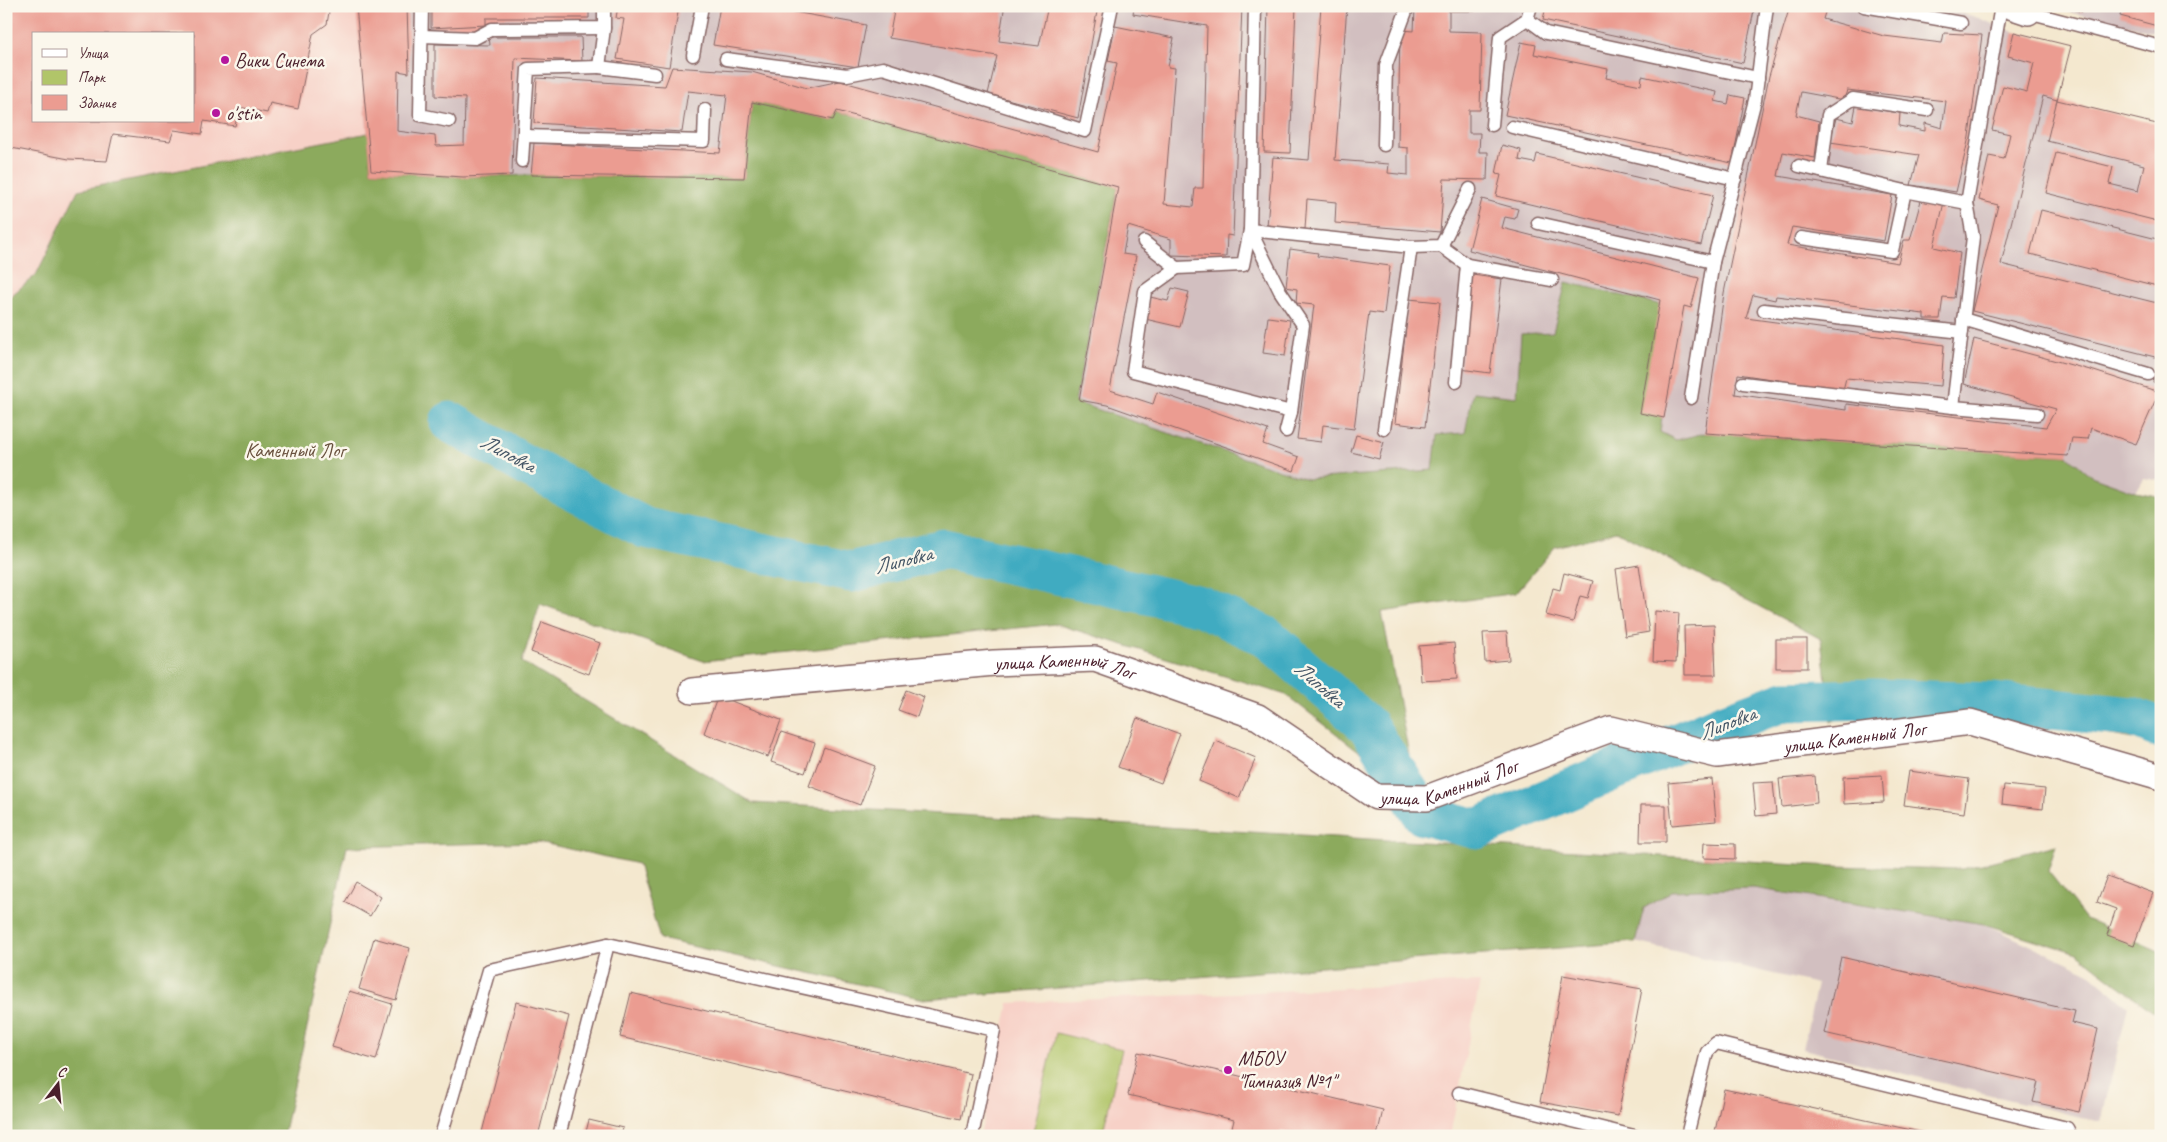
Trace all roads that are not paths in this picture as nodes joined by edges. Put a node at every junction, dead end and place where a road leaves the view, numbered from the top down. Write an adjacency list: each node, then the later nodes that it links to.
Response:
1 (422, 6): 15 (lane)
2 (604, 6): 14 (lane)
3 (702, 6): 17 (lane)
4 (1112, 6): 18 (lane)
5 (1254, 6): 37 (lane)
6 (1408, 6): 28 (lane)
7 (1531, 6): 12 (lane)
8 (1766, 6): 21 (lane)
9 (1864, 6): 13 (lane)
10 (2001, 6): 35 (lane)
11 (2023, 8): 16 (lane)
12 (1527, 19): 21 (lane); 25 (lane)
13 (1961, 23)
14 (604, 28): 15 (lane); 19 (lane)
15 (422, 36): 24 (lane)
16 (2161, 47)
17 (693, 55)
18 (726, 59)
19 (599, 67): 20 (lane); 27 (lane)
20 (655, 74)
21 (1758, 78): 32 (lane)
22 (705, 110): 27 (lane)
23 (1928, 110): 31 (lane)
24 (449, 121)
25 (1492, 125)
26 (1512, 128): 32 (lane)
27 (524, 136): 29 (lane)
28 (1384, 145)
29 (522, 161)
30 (1799, 166): 31 (lane)
31 (1821, 171): 34 (lane)
32 (1735, 179): 42 (lane)
33 (1470, 189): 40 (lane)
34 (1905, 190): 35 (lane); 38 (lane)
35 (1967, 203): 47 (lane)
36 (1538, 223): 42 (lane)
37 (1250, 230): 41 (lane); 44 (lane); 53 (lane)
38 (1801, 238)
39 (1144, 242): 44 (lane)
40 (1441, 246): 41 (lane); 43 (lane)
41 (1411, 247): 55 (lane)
42 (1713, 262): 51 (lane)
43 (1467, 265): 45 (lane); 49 (lane)
44 (1178, 268): 53 (lane)
45 (1552, 280)
46 (1764, 310): 47 (lane)
47 (1963, 325): 48 (lane); 52 (lane)
48 (2148, 374)
49 (1456, 382)
50 (1743, 383): 52 (lane)
51 (1691, 398)
52 (1953, 407): 54 (lane)
53 (1291, 412): 56 (lane)
54 (2037, 414)
55 (1384, 428)
56 (1286, 431)
57 (692, 691): 58 (street, улица Каменный Лог)
58 (2161, 777)
59 (608, 944): 61 (lane); 62 (lane); 63 (lane)
60 (1458, 1092): 64 (lane)
61 (441, 1136)
62 (559, 1136)
63 (972, 1136)
64 (1634, 1136)
65 (1687, 1136): 66 (lane)
66 (2071, 1136)

